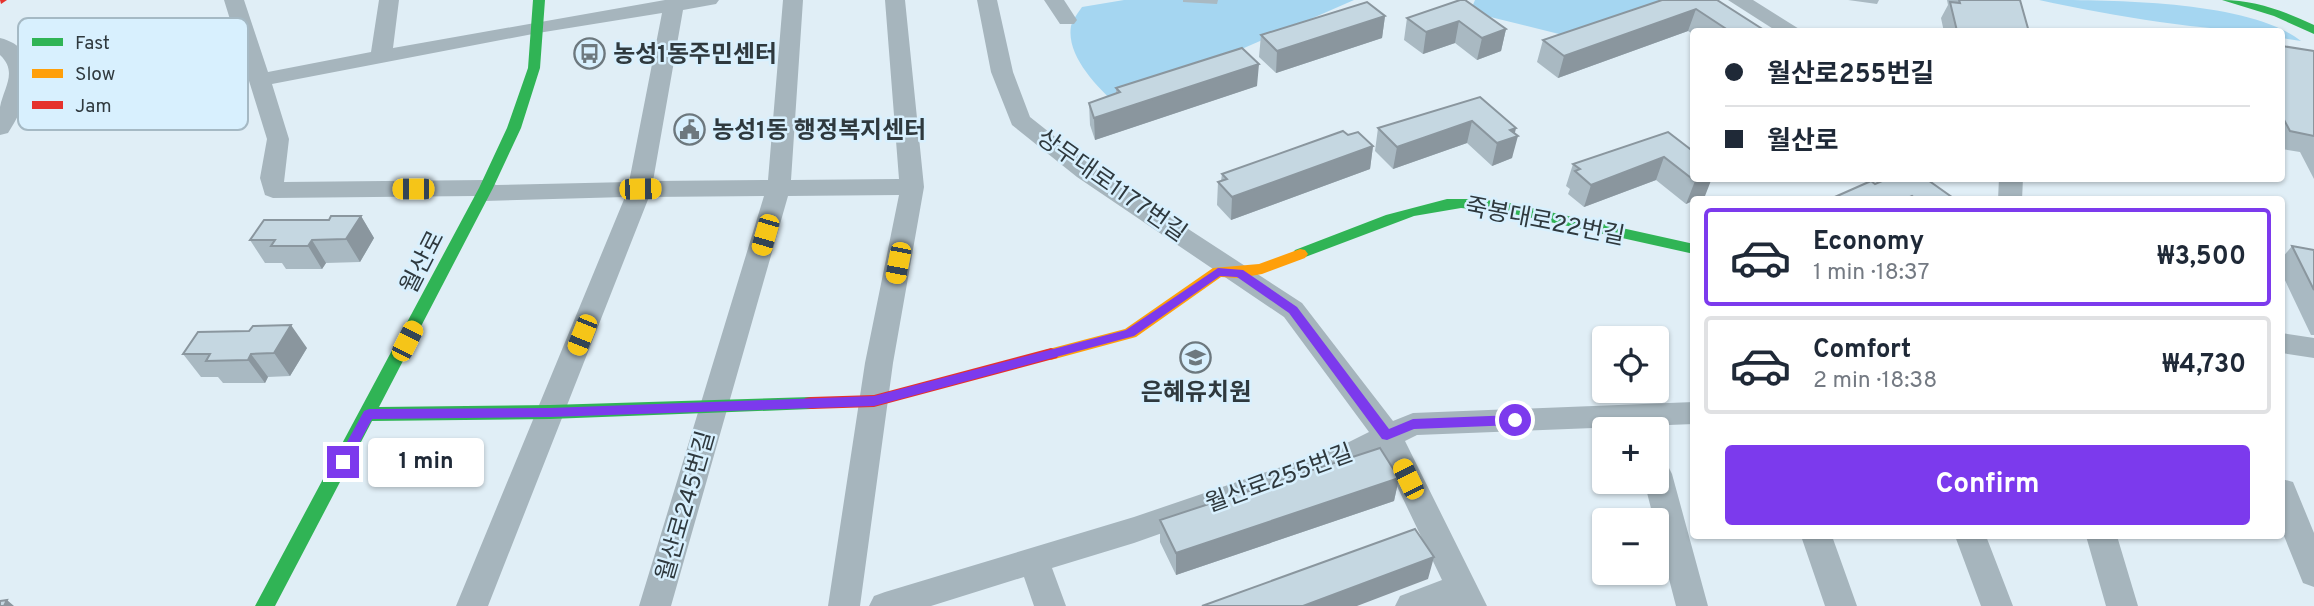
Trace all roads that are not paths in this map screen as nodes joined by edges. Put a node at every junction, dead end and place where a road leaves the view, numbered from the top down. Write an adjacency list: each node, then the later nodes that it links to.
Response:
1 (234, 0): 14 (street)
2 (389, 0): 21 (street)
3 (539, 0): 16 (street, 월산로)
4 (709, 0): 12 (street)
5 (793, 0): 26 (street)
6 (894, 0): 27 (street)
7 (987, 0): 32 (street, 상무대로1177번길)
8 (1054, 0): 15 (street)
9 (1738, 0): 17 (street)
10 (2228, 0): 18 (street)
11 (2255, 0): 13 (street)
12 (675, 3): 16 (street); 28 (street)
13 (2302, 6)
14 (240, 18)
15 (1067, 20)
16 (538, 27): 21 (street); 30 (street, 월산로)
17 (1787, 28)
18 (2314, 30)
19 (0, 44): 22 (street)
20 (248, 45): 23 (street)
21 (381, 56): 23 (street)
22 (18, 61)
23 (259, 80): 29 (street)
24 (18, 82): 25 (street)
25 (0, 128)
26 (779, 187): 27 (street); 28 (street); 36 (street)
27 (912, 187): 35 (street)
28 (640, 189): 30 (street); 37 (street)
29 (272, 190): 30 (street)
30 (485, 191): 38 (street, 월산로)
31 (1690, 248): 32 (street, 죽봉대로22번길)
32 (1239, 273): 35 (street, 월산로245번길); 42 (street, 상무대로1177번길)
33 (2285, 343): 34 (street)
34 (2314, 348)
35 (874, 401): 36 (street, 월산로245번길); 54 (street)
36 (714, 406): 37 (street, 월산로245번길); 53 (street, 월산로245번길)
37 (550, 412): 38 (street, 월산로245번길); 52 (street)
38 (369, 414): 51 (street, 월산로)
39 (1690, 415): 40 (street, 월산로255번길)
40 (1669, 418)
41 (1592, 422): 42 (street, 월산로255번길)
42 (1387, 435): 48 (street, 월산로255번길); 50 (street, 상무대로1177번길)
43 (1662, 494): 58 (street)
44 (2285, 499): 49 (street)
45 (1819, 539): 59 (street)
46 (1972, 539): 60 (street)
47 (2103, 539): 61 (street)
48 (1034, 562): 55 (street, 월산로255번길); 56 (street)
49 (2314, 573)
50 (1466, 597): 57 (street)
51 (265, 606)
52 (472, 606)
53 (655, 606)
54 (844, 606)
55 (885, 606)
56 (1050, 606)
57 (1411, 606)
58 (1692, 606)
59 (1841, 606)
60 (1997, 606)
61 (2122, 606)

